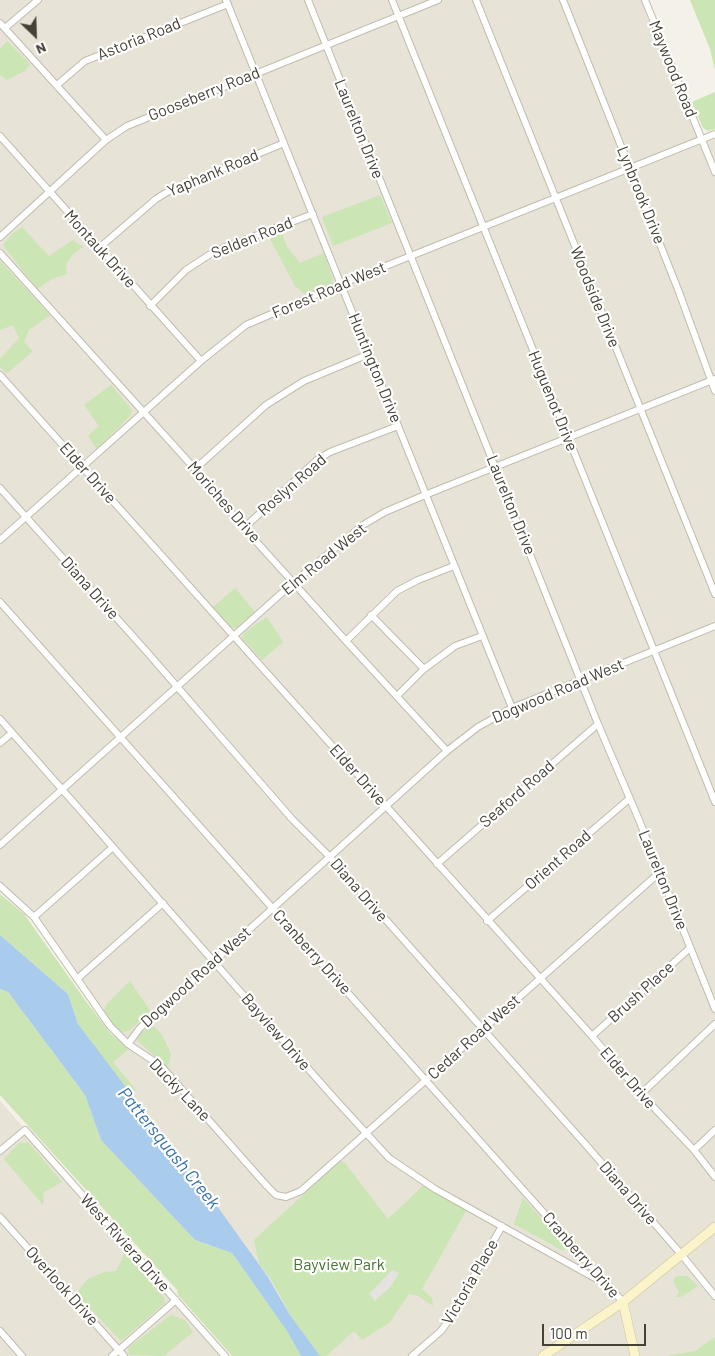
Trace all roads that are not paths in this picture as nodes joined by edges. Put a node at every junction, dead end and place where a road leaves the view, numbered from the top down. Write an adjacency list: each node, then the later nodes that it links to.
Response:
1 (38, 0): 10 (street)
2 (308, 0): 11 (street, Laurelton Drive)
3 (392, 0): 9 (street, Huguenot Drive)
4 (438, 0): 9 (street, Gooseberry Road)
5 (476, 0): 22 (street, Woodside Drive)
6 (563, 0): 19 (street, Lynbrook Drive)
7 (646, 0): 16 (street, Maywood Road)
8 (227, 2): 12 (street, Huntington Drive); 13 (street, Astoria Road)
9 (398, 16): 11 (street, Gooseberry Road); 24 (street, Huguenot Drive)
10 (2, 25): 13 (street)
11 (325, 45): 12 (street, Gooseberry Road); 28 (street, Laurelton Drive)
12 (256, 73): 17 (street, Gooseberry Road); 18 (street, Huntington Drive)
13 (57, 85): 17 (street)
14 (715, 134): 16 (street, Forest Road West)
15 (0, 136): 21 (street, Montauk Drive)
16 (701, 139): 19 (street, Forest Road West); 20 (street, Maywood Road)
17 (106, 140): 21 (street, Gooseberry Road)
18 (284, 143): 23 (street, Huntington Drive); 26 (street, Yaphank Road)
19 (630, 168): 22 (street, Forest Road West); 34 (street, Lynbrook Drive)
20 (715, 172)
21 (48, 193): 25 (street, Gooseberry Road); 26 (street, Montauk Drive)
22 (556, 198): 24 (street, Forest Road West); 36 (street, Woodside Drive)
23 (313, 214): 29 (street, Huntington Drive); 30 (street, Selden Road)
24 (483, 227): 28 (street, Forest Road West); 39 (street, Huguenot Drive)
25 (0, 237)
26 (99, 248): 30 (street, Montauk Drive)
27 (0, 253): 37 (street, Moriches Drive)
28 (411, 256): 29 (street, Forest Road West); 41 (street, Laurelton Drive)
29 (341, 284): 31 (street, Huntington Drive); 32 (street, Forest Road West)
30 (150, 306): 32 (street, Montauk Drive)
31 (369, 354): 38 (street, Huntington Drive); 42 (street)
32 (201, 361): 37 (street, Forest Road West)
33 (0, 375): 40 (street, Elder Drive)
34 (713, 380): 35 (street, Lynbrook Drive); 36 (street, Elm Road West)
35 (715, 391)
36 (639, 408): 39 (street, Elm Road West); 50 (street, Woodside Drive)
37 (144, 412): 40 (street, Forest Road West); 42 (street, Moriches Drive)
38 (398, 426): 44 (street, Huntington Drive); 46 (street, Roslyn Road)
39 (567, 437): 41 (street, Elm Road West); 57 (street, Huguenot Drive)
40 (82, 466): 45 (street, Forest Road West); 55 (street, Elder Drive)
41 (496, 467): 44 (street, Elm Road West); 59 (street, Laurelton Drive)
42 (195, 469): 46 (street, Moriches Drive)
43 (0, 488): 45 (street, Diana Drive)
44 (425, 495): 48 (street, Huntington Drive); 49 (street, Elm Road West)
45 (26, 517): 47 (street, Forest Road West); 60 (street, Diana Drive)
46 (244, 528): 49 (street, Moriches Drive)
47 (0, 540)
48 (454, 566): 52 (street); 54 (street, Huntington Drive)
49 (294, 582): 55 (street, Elm Road West); 56 (street, Moriches Drive)
50 (715, 594)
51 (0, 602): 66 (street, Cranberry Drive)
52 (371, 614): 56 (street); 58 (street)
53 (715, 626): 57 (street, Dogwood Road West)
54 (482, 636): 58 (street); 62 (street, Huntington Drive)
55 (234, 637): 60 (street, Elm Road West); 72 (street, Elder Drive)
56 (346, 641): 61 (street, Moriches Drive)
57 (653, 651): 59 (street, Dogwood Road West); 71 (street, Huguenot Drive)
58 (424, 669): 61 (street)
59 (582, 680): 62 (street, Dogwood Road West); 64 (street, Laurelton Drive)
60 (178, 688): 66 (street, Elm Road West); 75 (street, Diana Drive)
61 (397, 696): 68 (street, Moriches Drive)
62 (512, 708): 68 (street, Dogwood Road West)
63 (0, 719): 65 (street, Bayview Drive)
64 (598, 724): 70 (street, Laurelton Drive); 76 (street, Seaford Road)
65 (12, 732): 67 (street); 69 (street, Bayview Drive)
66 (121, 739): 69 (street, Elm Road West); 80 (street, Cranberry Drive)
67 (0, 744)
68 (447, 751): 72 (street, Dogwood Road West)
69 (62, 790): 73 (street, Elm Road West); 74 (street, Bayview Drive)
70 (629, 799): 77 (street, Laurelton Drive); 82 (street, Orient Road)
71 (715, 802)
72 (387, 807): 75 (street, Dogwood Road West); 76 (street, Elder Drive)
73 (0, 845)
74 (113, 847): 79 (street, Bayview Drive); 81 (street)
75 (330, 857): 80 (street, Dogwood Road West); 89 (street, Diana Drive)
76 (436, 864): 82 (street, Elder Drive)
77 (659, 873): 83 (street, Laurelton Drive); 86 (street, Cedar Road West)
78 (0, 886): 81 (street, Ducky Lane)
79 (164, 903): 84 (street, Bayview Drive); 85 (street)
80 (272, 908): 84 (street, Dogwood Road West); 92 (street, Cranberry Drive)
81 (34, 917): 85 (street, Ducky Lane)
82 (487, 921): 86 (street, Elder Drive)
83 (690, 948): 87 (street, Laurelton Drive); 90 (street, Brush Place)
84 (215, 962): 91 (street, Dogwood Road West); 95 (street, Bayview Drive)
85 (77, 979): 91 (street, Ducky Lane)
86 (539, 979): 89 (street, Cedar Road West); 90 (street, Elder Drive)
87 (715, 1010)
88 (715, 1024): 93 (street)
89 (482, 1030): 92 (street, Cedar Road West); 103 (street, Diana Drive)
90 (592, 1036): 93 (street, Elder Drive)
91 (128, 1044): 99 (street, Ducky Lane)
92 (425, 1080): 95 (street, Cedar Road West); 104 (street, Cranberry Drive)
93 (641, 1094): 96 (street, Elder Drive)
94 (715, 1130): 96 (street)
95 (366, 1132): 99 (street, Cedar Road West); 101 (street, Bayview Drive)
96 (694, 1150): 98 (street, Elder Drive)
97 (0, 1151): 106 (street, West Riviera Drive)
98 (715, 1177)
99 (286, 1197)
100 (0, 1217): 109 (street, Overlook Drive)
101 (502, 1226): 104 (street, Bayview Drive); 114 (street, Victoria Place)
102 (715, 1227): 103 (main road)
103 (682, 1254): 105 (street, Diana Drive); 107 (main road)
104 (603, 1282): 107 (street, Cranberry Drive)
105 (715, 1296)
106 (176, 1300): 109 (street); 113 (street, West Riviera Drive)
107 (623, 1302): 115 (main road); 116 (main road)
108 (0, 1331): 110 (street)
109 (119, 1350): 111 (street); 112 (street, Overlook Drive)
110 (22, 1356)
111 (112, 1356)
112 (124, 1356)
113 (225, 1356)
114 (412, 1356)
115 (543, 1356)
116 (635, 1356)

